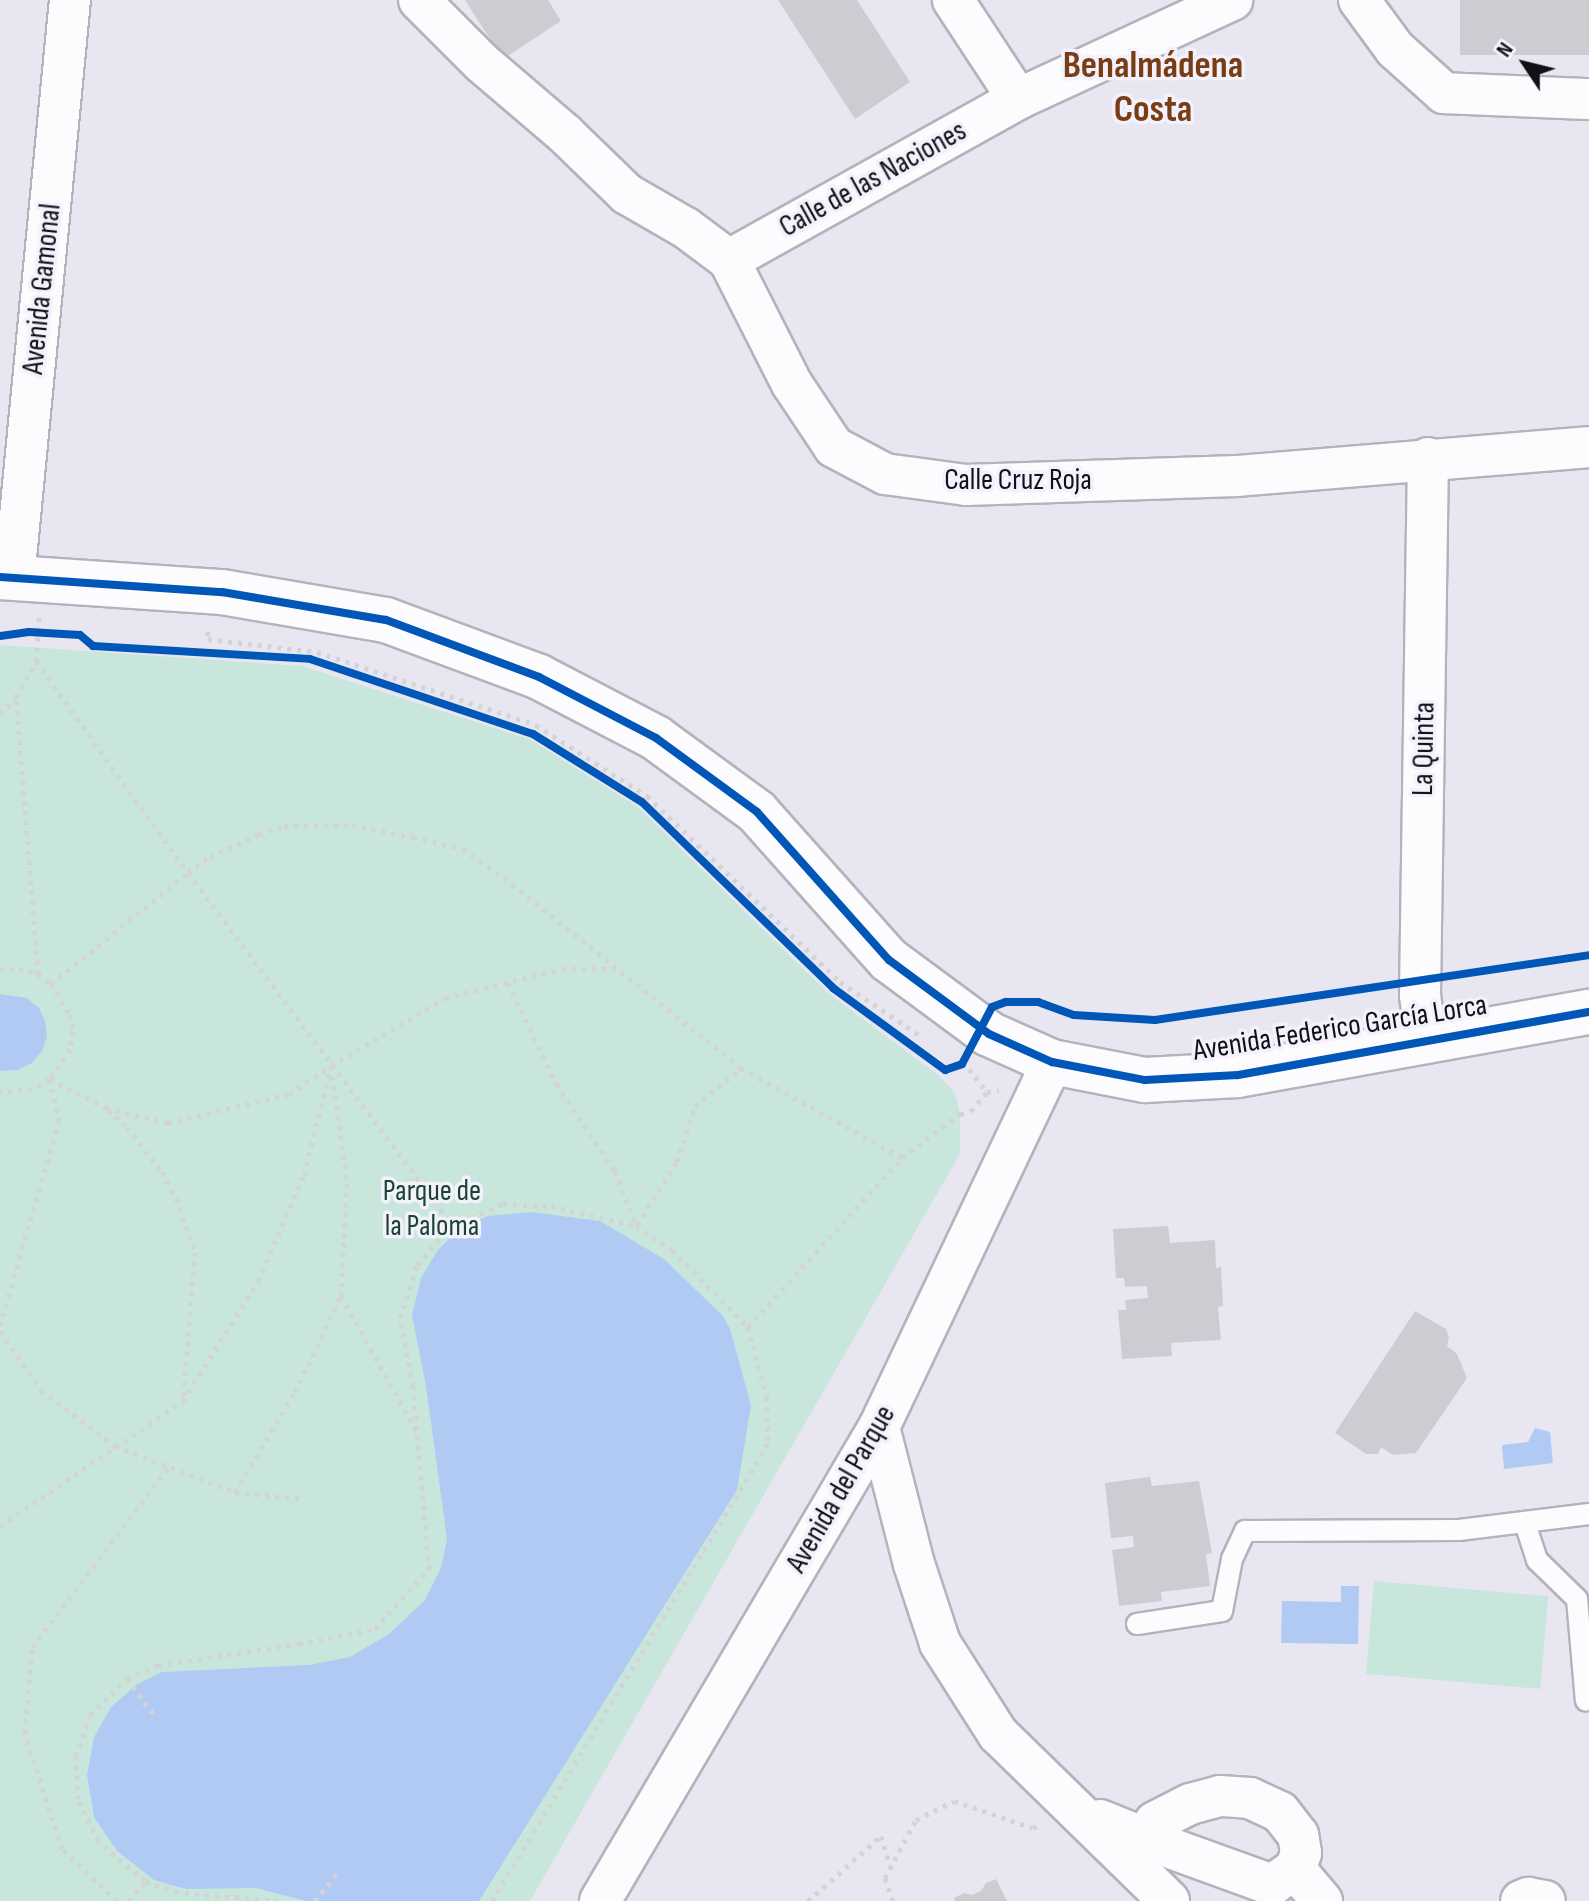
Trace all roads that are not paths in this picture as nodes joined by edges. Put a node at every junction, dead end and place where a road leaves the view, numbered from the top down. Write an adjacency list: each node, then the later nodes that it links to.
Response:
1 (70, 0): 11 (street, Avenida Gamonal)
2 (419, 0): 8 (street, Calle Cruz Roja)
3 (953, 0): 6 (street)
4 (1232, 0): 6 (street, Calle de las Naciones)
5 (1359, 0): 7 (street)
6 (1018, 99): 8 (street, Calle de las Naciones)
7 (1589, 99)
8 (729, 260): 10 (street, Calle Cruz Roja)
9 (1589, 447): 10 (street, Calle Cruz Roja)
10 (1428, 458): 13 (street, La Quinta)
11 (7, 577): 14 (street, Avenida Federico García Lorca)
12 (1589, 1012): 13 (street, Avenida Federico García Lorca)
13 (1426, 1040): 14 (street, Avenida Federico García Lorca)
14 (1044, 1082): 15 (street, Avenida del Parque)
15 (879, 1427): 20 (street); 23 (street, Avenida del Parque)
16 (1589, 1514): 17 (lane)
17 (1525, 1523): 18 (lane); 19 (lane)
18 (1137, 1624)
19 (1586, 1701)
20 (1074, 1809): 21 (street); 24 (street)
21 (1159, 1844): 22 (street); 22 (street)
22 (1285, 1885): 25 (street)
23 (600, 1901)
24 (1169, 1901)
25 (1322, 1901)
26 (1521, 1901): 27 (street)
27 (1545, 1901)

